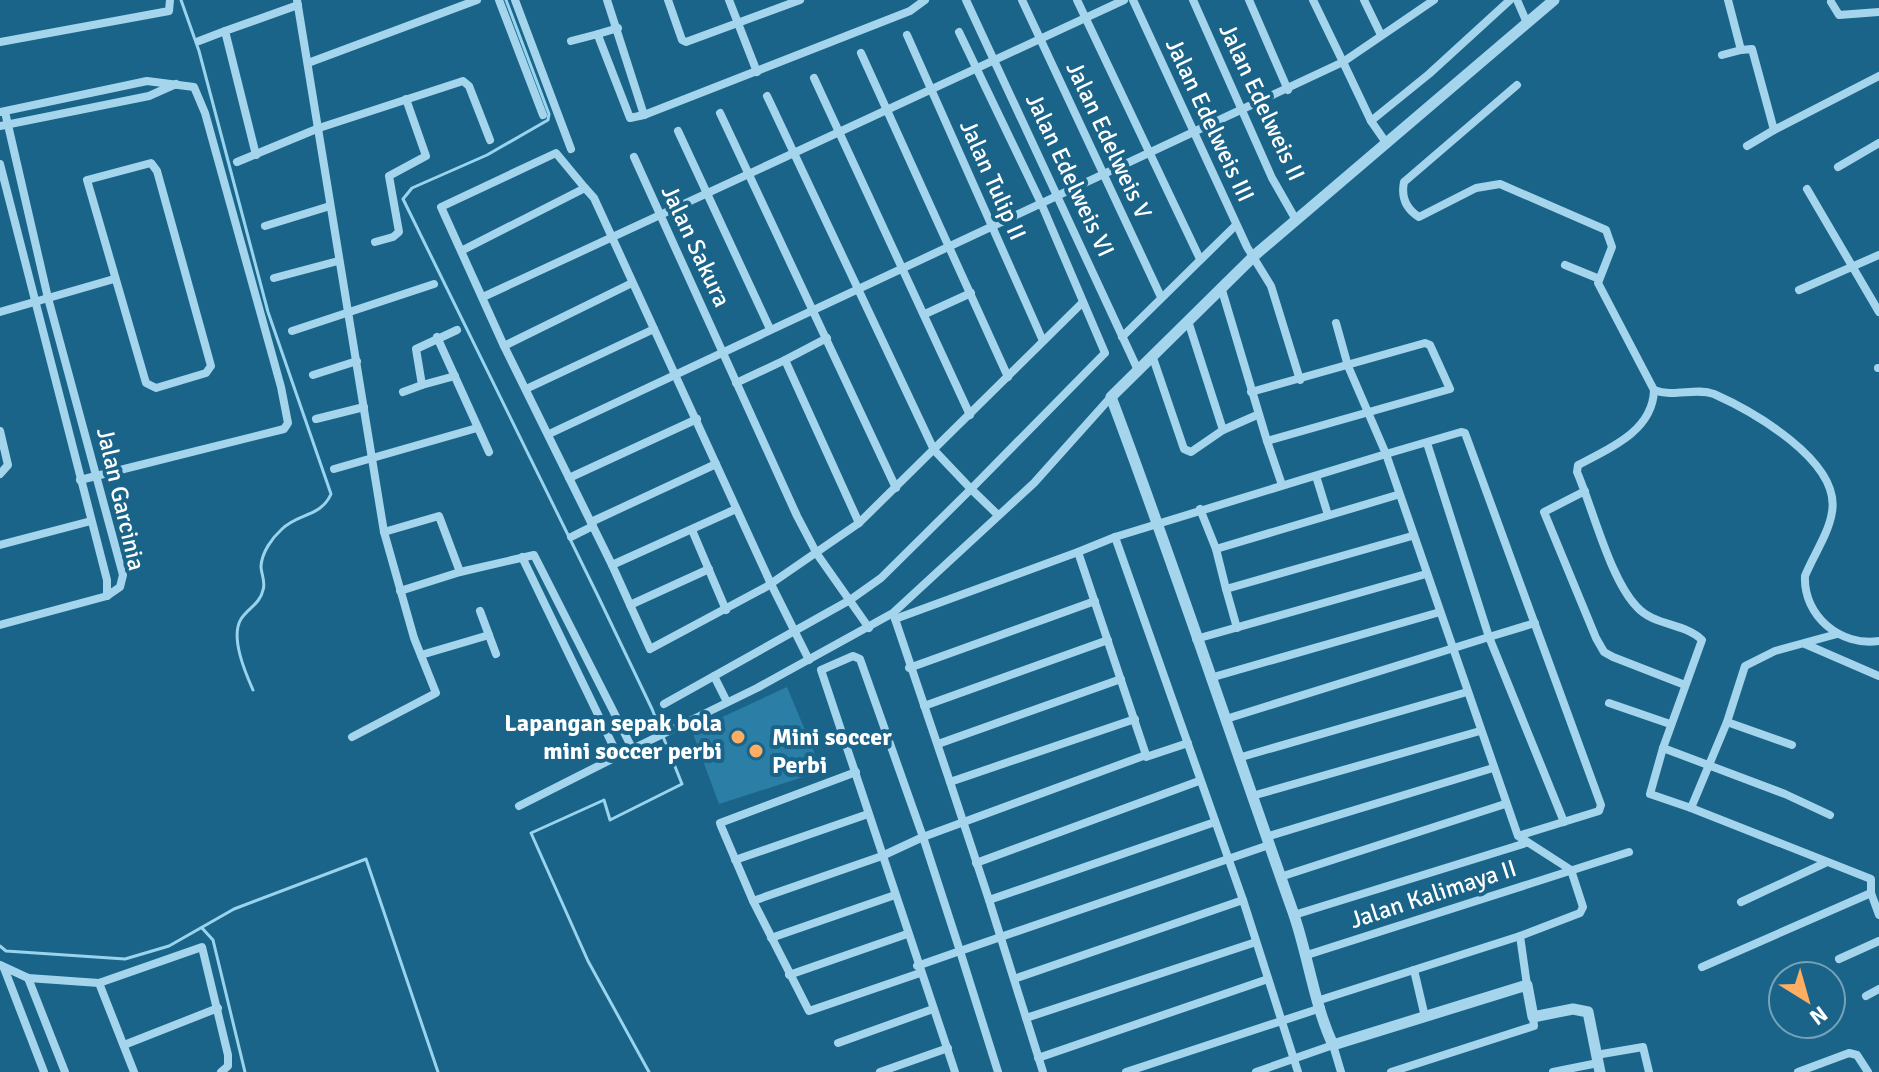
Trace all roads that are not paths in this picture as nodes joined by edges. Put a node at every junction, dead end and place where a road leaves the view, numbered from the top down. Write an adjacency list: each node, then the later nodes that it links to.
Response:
1 (170, 0): 42 (street)
2 (477, 0): 47 (street)
3 (499, 0): 62 (street)
4 (515, 0): 75 (street)
5 (607, 0): 33 (street)
6 (668, 0): 31 (street)
7 (729, 0): 31 (street)
8 (800, 0): 25 (street)
9 (907, 0): 28 (street)
10 (925, 0): 28 (street)
11 (966, 0): 48 (street, Jalan Edelweis VI)
12 (1022, 0): 39 (street, Jalan Edelweis V)
13 (1077, 0): 30 (street)
14 (1124, 0): 30 (street)
15 (1133, 0): 69 (street, Jalan Edelweis III)
16 (1193, 0): 59 (street, Jalan Edelweis II)
17 (1249, 0): 55 (street)
18 (1313, 0): 46 (street)
19 (1364, 0): 38 (street)
20 (1510, 0): 64 (street)
21 (1517, 0): 32 (street)
22 (1554, 0): 32 (street)
23 (1728, 0): 43 (street)
24 (297, 2): 34 (street); 47 (street)
25 (789, 2): 31 (street)
26 (1430, 2): 38 (street)
27 (1831, 2): 29 (street)
28 (910, 11): 49 (street)
29 (1879, 12)
30 (1086, 18): 39 (street); 76 (street)
31 (737, 23): 49 (street)
32 (1527, 23): 73 (street)
33 (618, 28): 36 (street); 63 (street)
34 (225, 31): 40 (street); 77 (street)
35 (959, 32): 48 (street)
36 (598, 34): 41 (street); 63 (street)
37 (907, 35): 54 (street, Jalan Tulip II)
38 (1381, 35): 46 (street)
39 (1040, 40): 48 (street); 83 (street, Jalan Edelweis V)
40 (199, 41)
41 (571, 41)
42 (0, 42)
43 (1741, 50): 45 (street); 67 (street)
44 (861, 53): 58 (street)
45 (1722, 55)
46 (1343, 62): 55 (street); 64 (street)
47 (308, 63): 66 (street)
48 (986, 64): 54 (street); 88 (street); 88 (street, Jalan Edelweis VI)
49 (757, 72): 63 (street)
50 (1879, 76): 67 (street)
51 (814, 78): 70 (street)
52 (177, 83): 60 (street); 65 (street); 173 (street)
53 (1517, 85): 107 (street)
54 (932, 88): 58 (street); 93 (street, Jalan Tulip II)
55 (1288, 90): 59 (street)
56 (767, 96): 78 (street)
57 (406, 99): 66 (street); 71 (street); 96 (street)
58 (887, 110): 70 (street); 97 (street)
59 (1243, 110): 69 (street); 90 (street, Jalan Edelweis II)
60 (3, 112): 65 (street, Jalan Garcinia)
61 (720, 113): 84 (street)
62 (543, 115)
63 (644, 115)
64 (1371, 121): 73 (street)
65 (4, 126): 117 (street, Jalan Garcinia)
66 (319, 128): 77 (street); 89 (street)
67 (1774, 130): 74 (street)
68 (678, 131): 87 (street)
69 (1194, 132): 76 (street); 94 (street, Jalan Edelweis III)
70 (841, 133): 78 (street); 104 (street)
71 (490, 140)
72 (1879, 143): 82 (street)
73 (1387, 144): 90 (street)
74 (1747, 146)
75 (571, 149)
76 (1149, 152): 83 (street); 101 (street)
77 (256, 155): 80 (street)
78 (794, 155): 84 (street); 112 (street)
79 (634, 157): 91 (street, Jalan Sakura)
80 (237, 162)
81 (0, 164): 118 (street, Jalan Garcinia)
82 (1838, 167)
83 (1102, 174): 88 (street); 116 (street, Jalan Edelweis V)
84 (750, 175): 87 (street); 120 (street)
85 (585, 188): 95 (street); 98 (street); 98 (street)
86 (1807, 189): 105 (street)
87 (707, 196): 91 (street); 128 (street)
88 (1048, 199): 93 (street); 119 (street); 133 (street, Jalan Edelweis VI)
89 (330, 206): 92 (street); 102 (street)
90 (1293, 213): 99 (street)
91 (661, 216): 95 (street); 136 (street, Jalan Sakura)
92 (265, 226)
93 (991, 226): 97 (street); 134 (street, Jalan Tulip II)
94 (1238, 228): 99 (street, Jalan Edelweis III); 101 (street)
95 (613, 238): 109 (street); 115 (street)
96 (375, 242)
97 (949, 245): 104 (street); 114 (street)
98 (461, 251): 115 (street)
99 (1251, 251): 111 (street); 146 (street, Jalan Edelweis III)
100 (1879, 255): 105 (street)
101 (1200, 259): 116 (street)
102 (338, 261): 106 (street); 123 (street)
103 (1565, 265): 107 (street)
104 (902, 266): 112 (street); 124 (street)
105 (1855, 268): 113 (street); 122 (street)
106 (274, 278)
107 (1597, 278): 150 (street)
108 (114, 279): 108 (street); 117 (street)
109 (632, 283): 127 (street); 135 (street)
110 (434, 284): 123 (street)
111 (1221, 287): 125 (street); 152 (street)
112 (856, 289): 120 (street); 166 (street)
113 (1799, 290)
114 (971, 293): 124 (street); 145 (street)
115 (483, 297): 135 (street)
116 (1161, 297): 133 (street)
117 (48, 298): 118 (street); 173 (street, Jalan Garcinia)
118 (35, 302): 121 (street); 176 (street, Jalan Garcinia)
119 (1082, 303): 134 (street); 179 (street)
120 (814, 307): 128 (street); 132 (street)
121 (0, 312)
122 (1879, 312)
123 (349, 313): 130 (street); 139 (street)
124 (925, 314): 156 (street)
125 (1188, 321): 137 (street); 161 (street)
126 (1336, 323): 141 (street)
127 (654, 329): 142 (street); 149 (street)
128 (770, 329): 136 (street)
129 (457, 330): 131 (street)
130 (292, 331)
131 (437, 337): 144 (street); 148 (street)
132 (827, 338): 138 (street); 178 (street)
133 (1123, 340): 140 (street, Jalan Edelweis VI)
134 (1043, 341): 145 (street)
135 (504, 346): 149 (street)
136 (723, 351): 142 (street); 147 (street, Jalan Sakura)
137 (1152, 355): 140 (street); 161 (street)
138 (785, 360): 147 (street); 187 (street)
139 (357, 361): 143 (street); 154 (street)
140 (1135, 365): 153 (street)
141 (1348, 366): 146 (street); 155 (street); 155 (street)
142 (674, 374): 159 (street); 163 (street)
143 (313, 375)
144 (455, 376): 148 (street); 160 (street)
145 (1008, 377): 156 (street)
146 (1300, 380): 152 (street)
147 (736, 383): 198 (street, Jalan Sakura)
148 (422, 385): 151 (street)
149 (526, 389): 163 (street)
150 (1654, 390): 180 (street); 220 (street)
151 (403, 392)
152 (1251, 392): 157 (street)
153 (1111, 397): 184 (street); 188 (street)
154 (364, 407): 158 (street); 169 (street)
155 (1367, 413): 164 (street); 168 (street)
156 (970, 415): 166 (street)
157 (1257, 415): 161 (street); 164 (street)
158 (316, 419)
159 (697, 419): 170 (street); 175 (street)
160 (477, 428): 167 (street); 169 (street)
161 (1223, 430)
162 (0, 431): 172 (street)
163 (549, 434): 175 (street)
164 (1267, 441): 177 (street)
165 (1427, 443): 168 (street); 215 (street); 222 (street)
166 (934, 450): 178 (street); 179 (street)
167 (489, 452)
168 (1386, 454): 174 (street); 181 (street)
169 (372, 456): 171 (street); 191 (street)
170 (716, 464): 182 (street); 189 (street)
171 (334, 469)
172 (3, 472)
173 (97, 475): 176 (street); 207 (street, Jalan Garcinia)
174 (1316, 476): 177 (street); 185 (street)
175 (569, 478): 189 (street)
176 (80, 480): 186 (street, Jalan Garcinia)
177 (1282, 485): 183 (street)
178 (896, 488): 187 (street)
179 (974, 491): 184 (street); 208 (street)
180 (1585, 491): 238 (street); 238 (street)
181 (1397, 495): 185 (street); 192 (street)
182 (736, 509): 190 (street); 204 (street)
183 (1200, 509): 188 (street); 196 (street)
184 (995, 513): 214 (street)
185 (1328, 515): 196 (street)
186 (91, 521): 195 (street); 207 (street, Jalan Garcinia)
187 (859, 523): 198 (street)
188 (1159, 523): 194 (street); 223 (street)
189 (592, 524): 193 (street); 200 (street)
190 (692, 530): 200 (street); 201 (street)
191 (384, 532): 202 (street); 206 (street)
192 (1412, 536): 203 (street); 205 (street)
193 (571, 537)
194 (1115, 537): 197 (street); 250 (street)
195 (0, 545)
196 (1216, 549): 205 (street)
197 (1078, 552): 209 (street); 214 (street)
198 (817, 554): 204 (street); 208 (street, Jalan Sakura)
199 (522, 557): 202 (street); 253 (street); 255 (street)
200 (612, 565): 210 (street)
201 (709, 569): 210 (street); 211 (street)
202 (460, 572): 206 (street)
203 (1426, 574): 213 (street); 218 (street)
204 (771, 584): 211 (street); 219 (street)
205 (1226, 589): 218 (street)
206 (400, 591): 231 (street)
207 (107, 596): 216 (street)
208 (850, 600): 217 (street, Jalan Sakura); 219 (street)
209 (1095, 601): 224 (street); 233 (street)
210 (630, 605): 227 (street)
211 (726, 610): 227 (street)
212 (480, 611): 221 (street)
213 (1440, 612): 228 (street); 236 (street)
214 (894, 616): 217 (street); 233 (street)
215 (1535, 623): 222 (street); 271 (street)
216 (0, 625)
217 (869, 628): 232 (street)
218 (1237, 628): 223 (street)
219 (795, 633): 232 (street); 234 (street)
220 (1837, 634): 225 (street); 226 (street)
221 (489, 635): 229 (street); 231 (street)
222 (1489, 637): 228 (street); 271 (street)
223 (1196, 639): 236 (street)
224 (1108, 640): 237 (street); 243 (street)
225 (1879, 641)
226 (1804, 643): 235 (street); 246 (street)
227 (650, 649): 230 (street)
228 (1453, 649): 239 (street); 245 (street)
229 (496, 654)
230 (641, 654)
231 (421, 655): 249 (street)
232 (809, 660): 240 (street)
233 (909, 668): 243 (street)
234 (714, 676): 240 (street); 242 (street)
235 (1879, 676)
236 (1210, 678): 245 (street)
237 (1121, 679): 244 (street); 251 (street)
238 (1685, 685): 247 (street)
239 (1467, 692): 248 (street); 257 (street)
240 (727, 702): 253 (street)
241 (1609, 703): 247 (street)
242 (664, 704)
243 (924, 706): 251 (street)
244 (1135, 719): 256 (street); 262 (street)
245 (1226, 719): 257 (street)
246 (1727, 722): 252 (street); 258 (street)
247 (1670, 724): 254 (street)
248 (1480, 731): 259 (street); 263 (street)
249 (352, 737)
250 (1188, 743): 256 (street); 261 (street)
251 (938, 744): 262 (street)
252 (1792, 745)
253 (632, 748): 255 (street)
254 (1663, 748): 258 (street); 266 (street)
255 (618, 756): 265 (street)
256 (1146, 757): 269 (street)
257 (1238, 758): 263 (street)
258 (1710, 764): 266 (street); 268 (street)
259 (1493, 768): 264 (street); 274 (street)
260 (856, 772): 267 (street); 273 (street); 278 (street)
261 (1199, 781): 270 (street); 280 (street)
262 (950, 782): 269 (street)
263 (1252, 796): 274 (street)
264 (1505, 804): 272 (street); 283 (street)
265 (519, 806)
266 (1691, 808): 281 (street)
267 (868, 814): 277 (street); 278 (street)
268 (1830, 815)
269 (964, 821): 273 (street); 280 (street)
270 (1215, 822): 279 (street); 286 (street)
271 (1564, 822): 272 (street)
272 (1518, 836): 275 (street)
273 (923, 837): 277 (street); 298 (street)
274 (1268, 841): 279 (street); 283 (street)
275 (1526, 843): 282 (street); 290 (street)
276 (1629, 852): 282 (street, Jalan Kalimaya II)
277 (882, 856): 285 (street); 288 (street)
278 (735, 860): 288 (street)
279 (1230, 861): 287 (street); 295 (street)
280 (976, 863): 286 (street)
281 (1825, 863): 284 (street); 289 (street)
282 (1571, 870): 293 (street); 299 (street, Jalan Kalimaya II)
283 (1280, 877): 290 (street)
284 (1871, 893): 291 (street); 302 (street)
285 (895, 895): 292 (street); 294 (street)
286 (989, 900): 295 (street)
287 (1243, 900): 297 (street); 307 (street)
288 (753, 901): 294 (street)
289 (1741, 902)
290 (1294, 915): 299 (street)
291 (1879, 915)
292 (907, 934): 303 (street); 305 (street)
293 (1520, 936): 304 (street); 310 (street)
294 (771, 938): 305 (street)
295 (1001, 939): 298 (street); 307 (street)
296 (1879, 941): 300 (street)
297 (1256, 942): 308 (street); 317 (street)
298 (960, 951): 303 (street); 334 (street)
299 (1307, 955): 313 (street)
300 (1839, 959)
301 (2, 967): 306 (street); 328 (street)
302 (1702, 967)
303 (918, 969): 305 (street); 315 (street)
304 (1414, 970): 313 (street); 316 (street)
305 (789, 975)
306 (28, 978): 309 (street); 329 (street)
307 (1014, 979): 317 (street)
308 (1268, 979): 318 (street); 324 (street)
309 (99, 983): 314 (street); 321 (street)
310 (1527, 985): 316 (street); 319 (street)
311 (1879, 989): 312 (street)
312 (1866, 996)
313 (1320, 1004): 318 (street); 322 (street)
314 (218, 1008): 321 (street); 331 (street)
315 (933, 1009): 320 (street); 323 (street)
316 (1425, 1017): 322 (street)
317 (1026, 1018): 324 (street)
318 (1284, 1020): 325 (street); 336 (street)
319 (1533, 1021): 326 (street); 340 (street)
320 (838, 1043)
321 (124, 1045): 330 (street)
322 (1333, 1045): 325 (street); 339 (street)
323 (948, 1048): 332 (street); 333 (street)
324 (1038, 1058): 335 (street)
325 (1295, 1058): 337 (street); 338 (street)
326 (1598, 1063): 327 (street); 341 (street)
327 (1556, 1071)
328 (44, 1072)
329 (65, 1072)
330 (134, 1072)
331 (221, 1072)
332 (880, 1072)
333 (955, 1072)
334 (998, 1072)
335 (1043, 1072)
336 (1126, 1072)
337 (1256, 1072)
338 (1298, 1072)
339 (1341, 1072)
340 (1391, 1072)
341 (1649, 1072)
342 (1798, 1072): 343 (street)
343 (1868, 1072)

